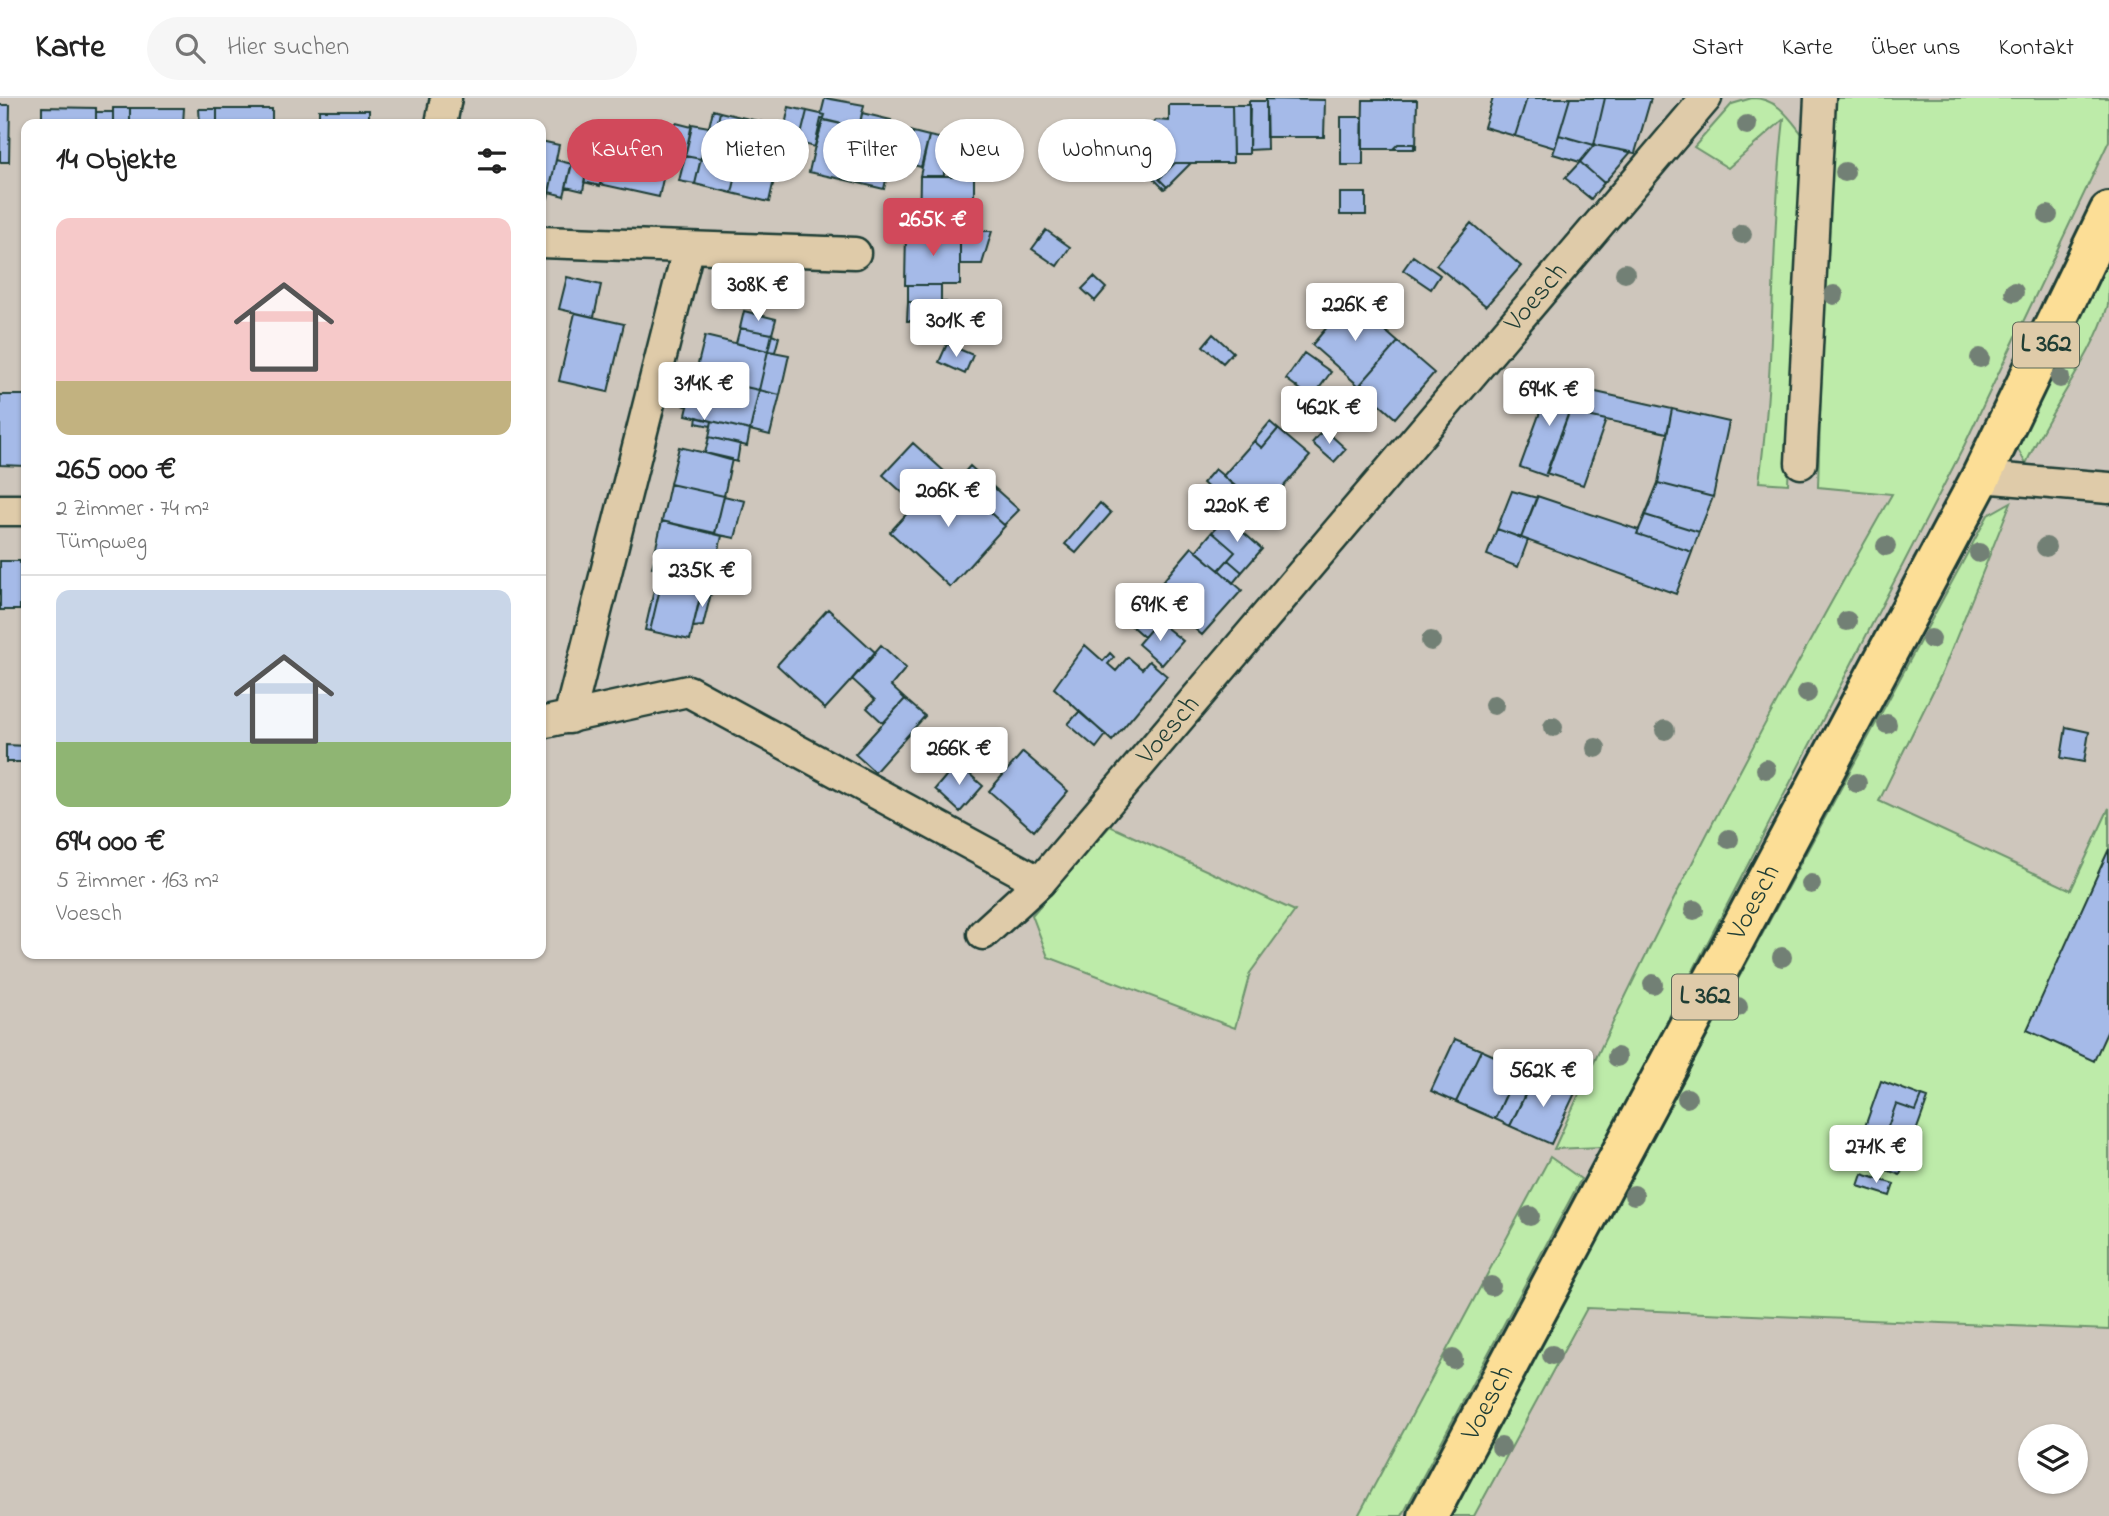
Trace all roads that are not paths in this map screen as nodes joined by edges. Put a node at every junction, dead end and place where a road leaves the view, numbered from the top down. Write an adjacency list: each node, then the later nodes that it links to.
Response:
1 (446, 98): 4 (street)
2 (1706, 98): 15 (street, Voesch)
3 (1820, 98): 9 (street)
4 (442, 119)
5 (2109, 212): 10 (main road, L 362)
6 (546, 242): 7 (street)
7 (688, 250): 8 (street); 14 (street)
8 (855, 253)
9 (1801, 463)
10 (1981, 477): 11 (street); 17 (main road, Voesch / L 362)
11 (2109, 488)
12 (0, 510): 13 (street)
13 (21, 510)
14 (555, 721): 15 (street)
15 (1040, 882): 16 (street, Voesch)
16 (983, 934)
17 (1428, 1516)

